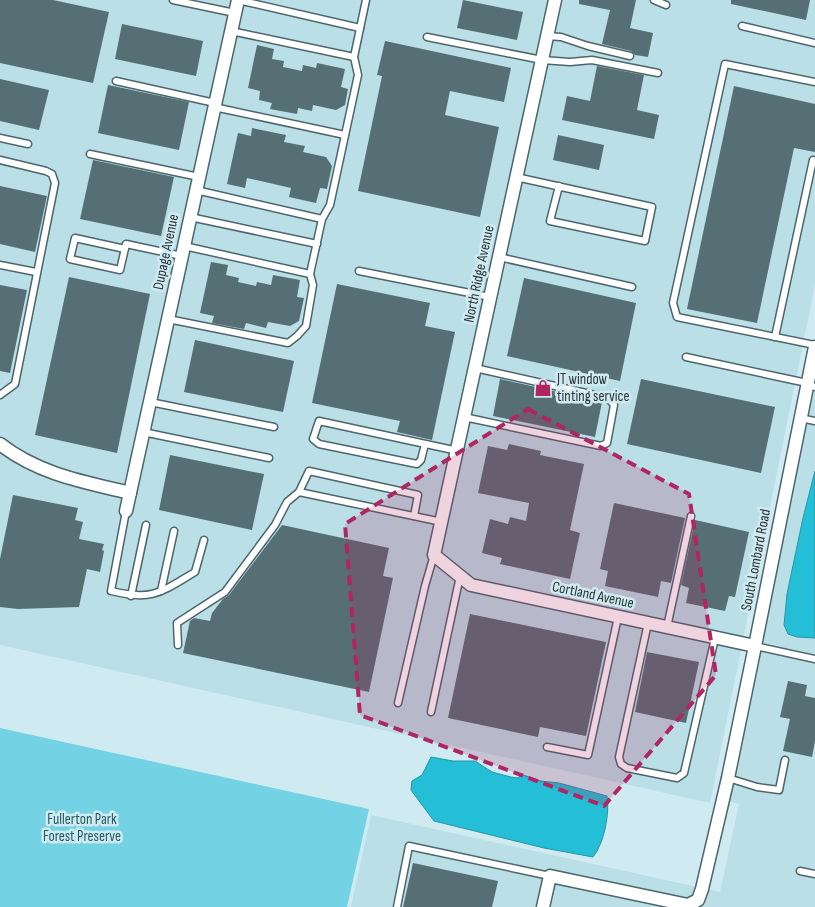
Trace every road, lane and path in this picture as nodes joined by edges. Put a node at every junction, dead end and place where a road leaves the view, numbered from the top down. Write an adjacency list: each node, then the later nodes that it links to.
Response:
1 (173, 0): 5 (lane)
2 (366, 0): 8 (lane)
3 (555, 0): 11 (street, North Ridge Avenue)
4 (654, 0): 6 (lane)
5 (237, 4): 8 (lane); 9 (street, Dupage Avenue)
6 (666, 5)
7 (742, 26): 12 (lane)
8 (360, 28): 14 (lane)
9 (231, 31): 14 (lane); 19 (street, Dupage Avenue)
10 (427, 36): 15 (lane)
11 (547, 36): 13 (lane); 15 (street, North Ridge Avenue)
12 (815, 43)
13 (630, 56)
14 (354, 57): 20 (lane)
15 (542, 60): 16 (lane); 26 (street, North Ridge Avenue)
16 (658, 73)
17 (116, 81): 19 (lane)
18 (815, 82): 43 (lane)
19 (215, 105): 20 (lane); 27 (street, Dupage Avenue)
20 (345, 135): 31 (lane)
21 (0, 138): 22 (lane)
22 (28, 144)
23 (90, 154): 27 (lane)
24 (0, 160): 38 (lane)
25 (813, 160): 43 (lane)
26 (516, 176): 28 (lane); 35 (street, North Ridge Avenue)
27 (199, 177): 29 (street, Dupage Avenue)
28 (559, 186): 28 (lane)
29 (196, 190): 30 (street, Dupage Avenue); 31 (lane)
30 (190, 217): 32 (lane); 34 (street, Dupage Avenue)
31 (322, 219): 32 (lane)
32 (317, 244): 39 (lane)
33 (125, 249): 33 (lane); 34 (lane)
34 (183, 251): 39 (lane); 42 (street, Dupage Avenue)
35 (499, 257): 40 (lane); 41 (street, North Ridge Avenue)
36 (0, 265): 38 (lane)
37 (359, 271): 41 (lane)
38 (36, 272): 48 (lane)
39 (310, 274): 42 (lane)
40 (632, 287)
41 (490, 297): 46 (street, North Ridge Avenue)
42 (168, 319): 49 (street, Dupage Avenue)
43 (776, 337): 44 (lane)
44 (815, 346): 47 (street, South Lombard Road)
45 (686, 357): 47 (lane)
46 (475, 368): 50 (street, North Ridge Avenue); 50 (lane)
47 (811, 385): 51 (street, South Lombard Road)
48 (0, 395)
49 (150, 402): 53 (lane); 54 (street, Dupage Avenue)
50 (464, 417): 57 (street, North Ridge Avenue)
51 (800, 418): 52 (lane); 77 (street, South Lombard Road)
52 (815, 421)
53 (274, 427)
54 (143, 432): 58 (lane); 60 (street, Dupage Avenue)
55 (0, 444): 60 (street)
56 (425, 444): 56 (lane); 57 (lane)
57 (458, 451): 64 (street, North Ridge Avenue)
58 (269, 458)
59 (299, 492): 62 (lane); 62 (lane); 76 (lane)
60 (130, 493): 61 (street, Dupage Avenue)
61 (126, 510): 71 (lane)
62 (414, 516): 64 (lane)
63 (691, 516): 74 (lane)
64 (442, 522): 68 (street, North Ridge Avenue)
65 (146, 525): 71 (lane)
66 (174, 531): 70 (lane)
67 (204, 540): 70 (lane)
68 (434, 555): 69 (street, Cortland Avenue); 79 (lane)
69 (460, 576): 72 (street, Cortland Avenue); 80 (lane)
70 (160, 591): 71 (lane)
71 (131, 596)
72 (618, 617): 73 (street, Cortland Avenue); 81 (lane)
73 (648, 623): 74 (street, Cortland Avenue); 75 (lane)
74 (667, 627): 75 (street, Cortland Avenue)
75 (715, 638): 77 (street, Cortland Avenue)
76 (178, 646)
77 (755, 646): 78 (lane); 83 (street, South Lombard Road)
78 (815, 658)
79 (398, 703)
80 (431, 712)
81 (547, 747)
82 (785, 760): 83 (lane)
83 (728, 778): 87 (street, South Lombard Road)
84 (800, 871): 85 (lane)
85 (815, 874)
86 (550, 876): 87 (street); 88 (lane); 89 (street)
87 (690, 906)
88 (397, 907)
89 (543, 907)

